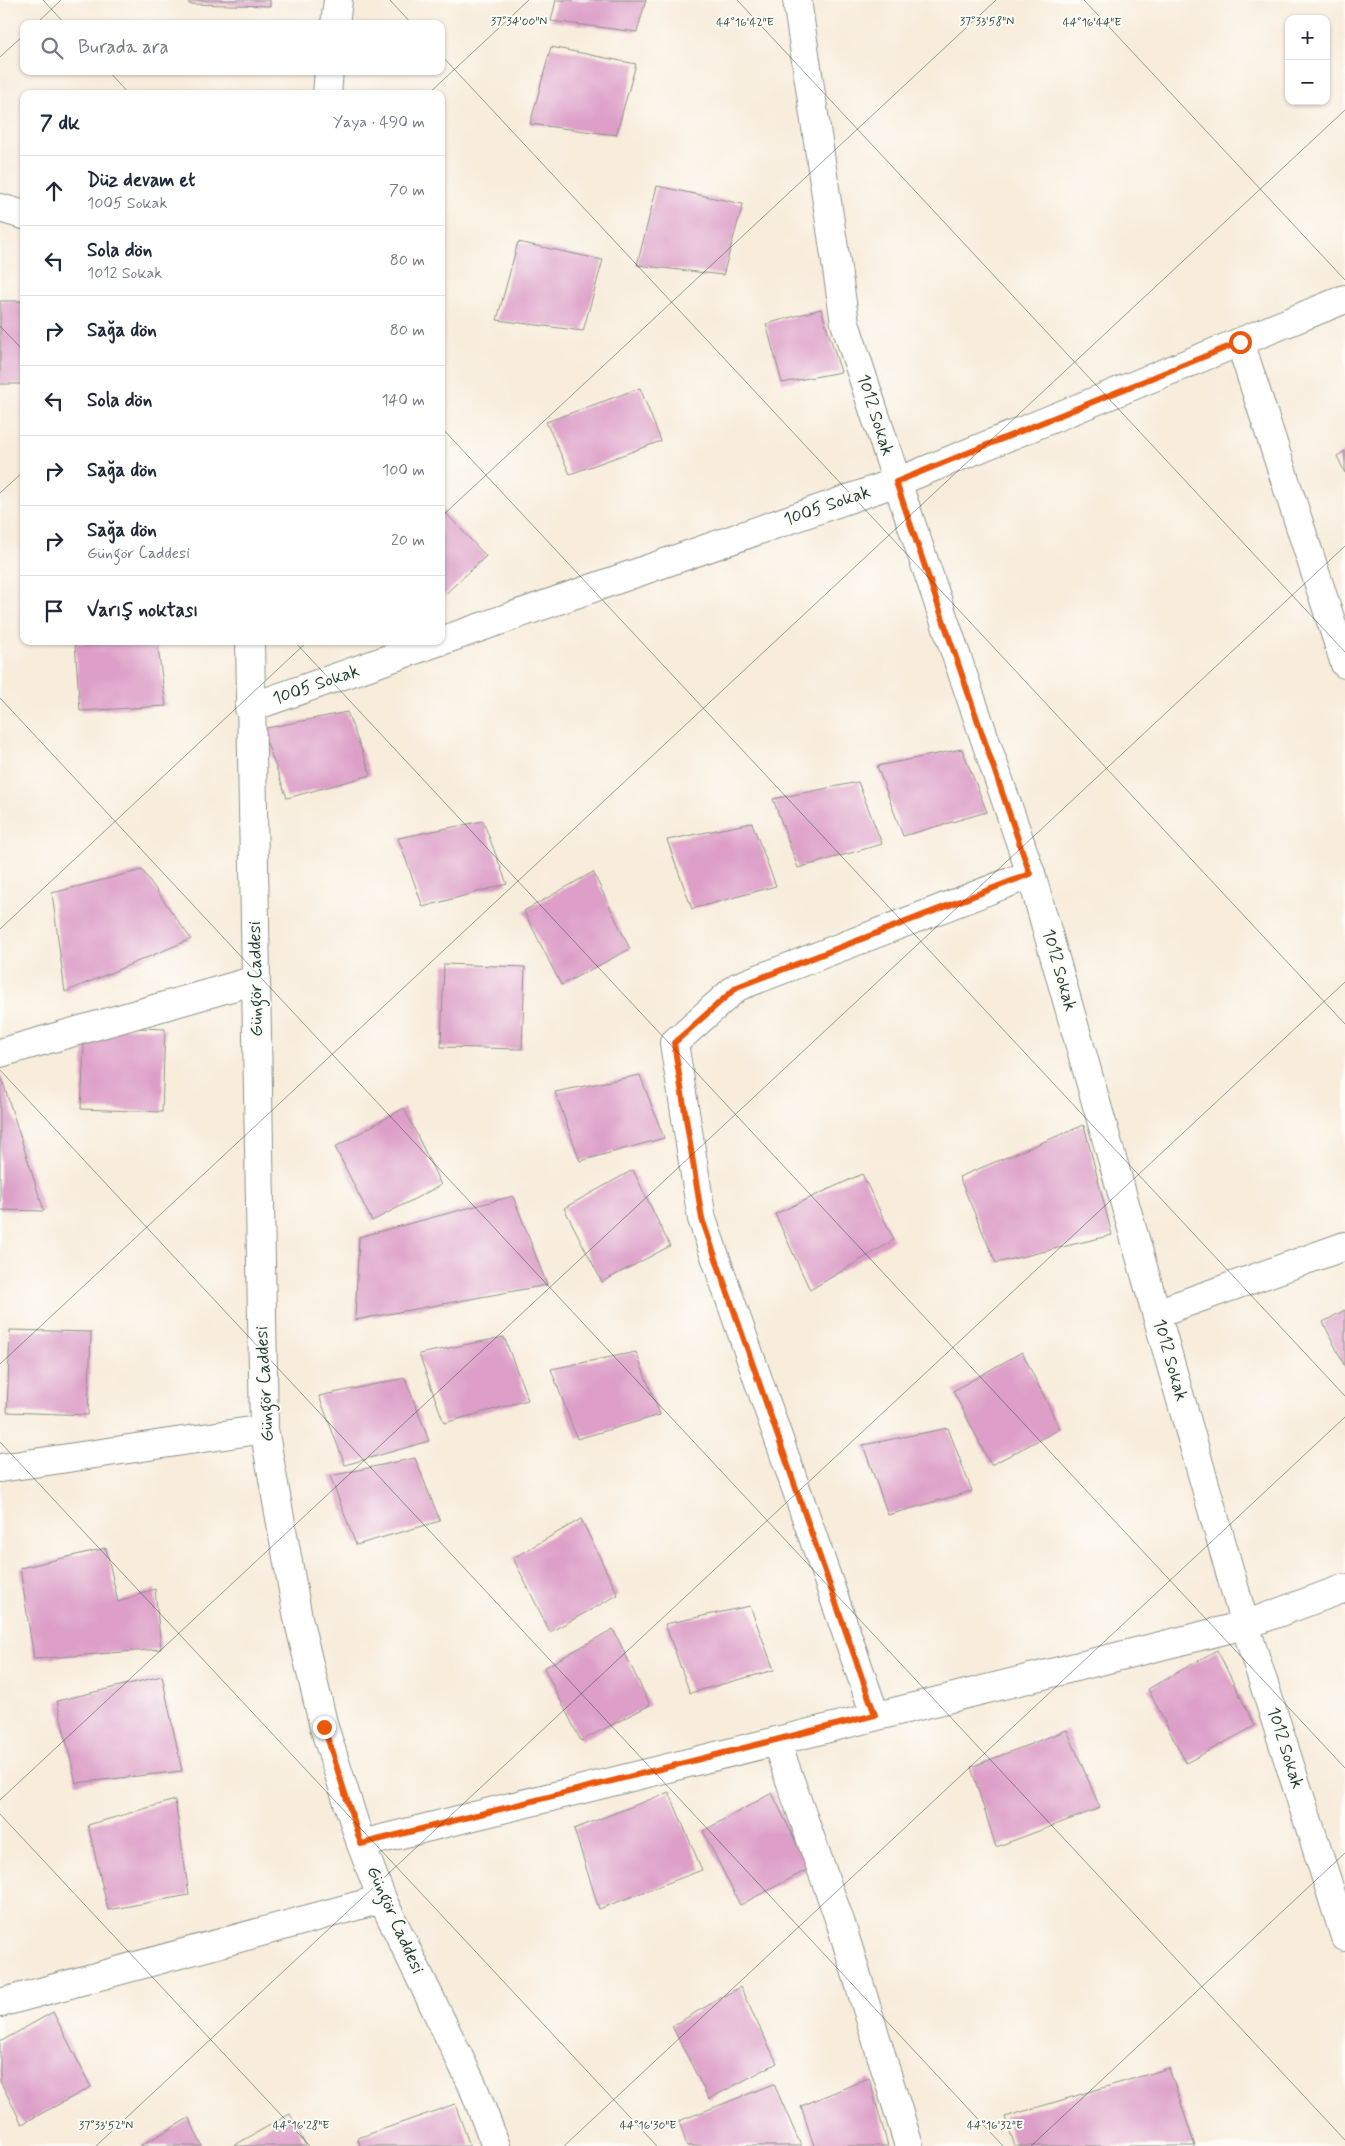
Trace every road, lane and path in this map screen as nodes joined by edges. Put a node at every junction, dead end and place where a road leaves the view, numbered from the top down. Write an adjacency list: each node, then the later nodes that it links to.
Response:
1 (338, 0): 3 (street)
2 (797, 0): 10 (street, 1012 Sokak)
3 (336, 20)
4 (329, 75): 5 (street)
5 (327, 90)
6 (0, 208): 7 (street)
7 (20, 214)
8 (1345, 299): 9 (street, 1005 Sokak)
9 (1240, 342): 10 (street, 1005 Sokak); 14 (street)
10 (896, 482): 11 (street, 1005 Sokak); 16 (street, 1012 Sokak)
11 (445, 640)
12 (250, 645): 15 (street, Güngör Caddesi)
13 (430, 645): 15 (street, 1005 Sokak)
14 (1345, 664)
15 (249, 708): 17 (street, Güngör Caddesi)
16 (1030, 874): 20 (street, 1012 Sokak); 25 (street)
17 (256, 980): 18 (street); 21 (street, Güngör Caddesi)
18 (0, 1053)
19 (1345, 1246): 20 (street)
20 (1157, 1313): 24 (street, 1012 Sokak)
21 (264, 1429): 22 (street); 27 (street, Güngör Caddesi)
22 (0, 1468)
23 (1345, 1588): 24 (street)
24 (1245, 1625): 25 (street); 29 (street, 1012 Sokak)
25 (875, 1715): 26 (street)
26 (776, 1741): 27 (street); 32 (street)
27 (361, 1844): 28 (street, Güngör Caddesi)
28 (382, 1899): 30 (street); 31 (street, Güngör Caddesi)
29 (1345, 1937)
30 (0, 2003)
31 (496, 2146)
32 (909, 2146)

